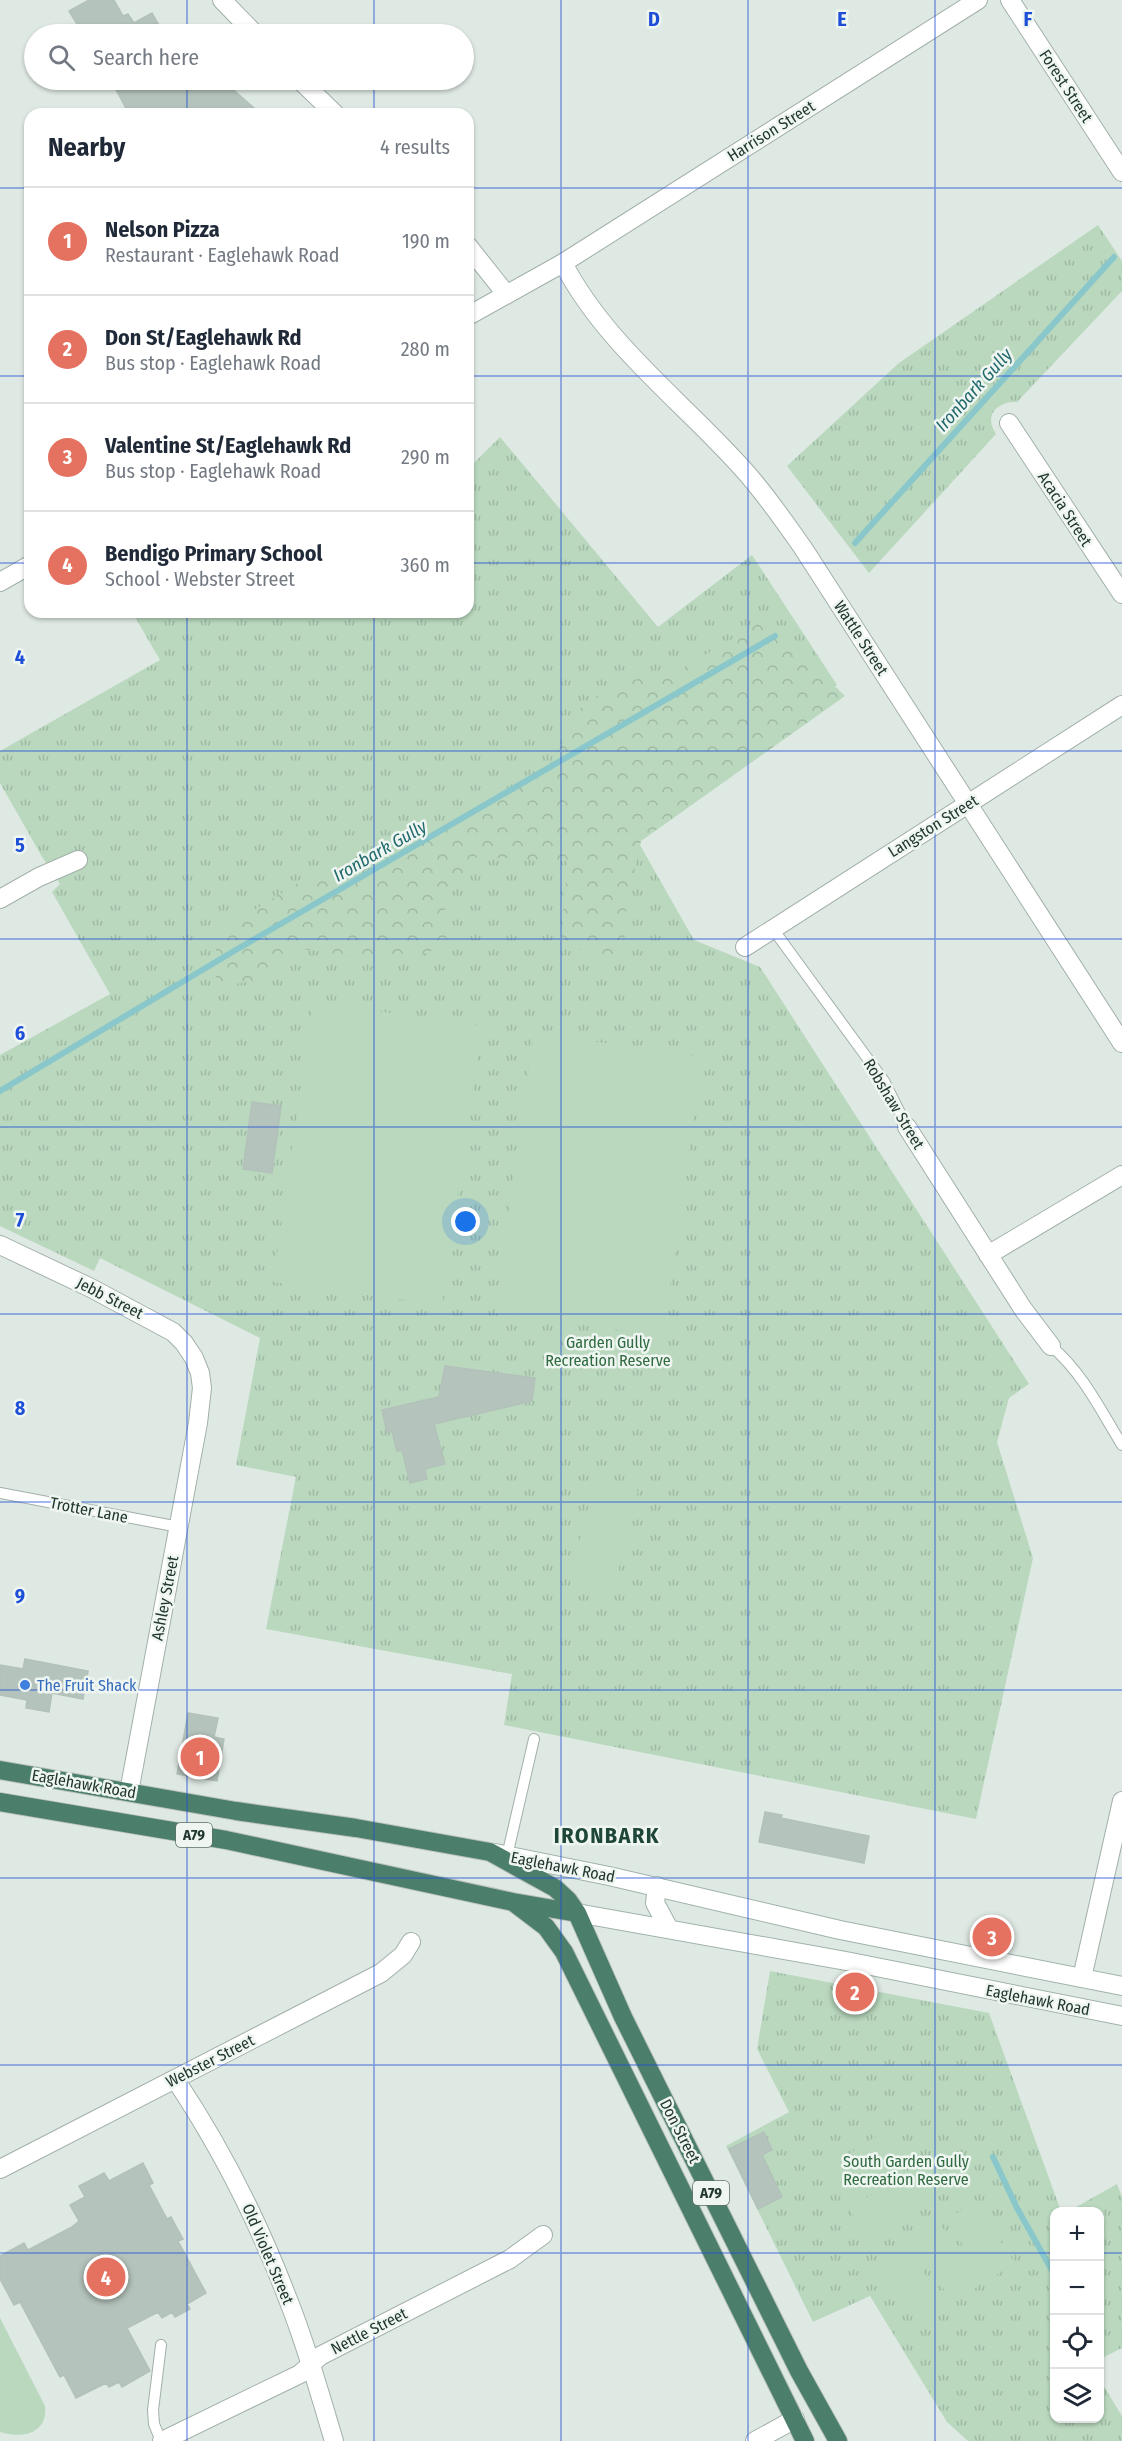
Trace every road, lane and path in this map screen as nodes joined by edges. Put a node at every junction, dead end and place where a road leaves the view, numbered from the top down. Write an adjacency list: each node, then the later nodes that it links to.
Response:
1 (978, 0): 9 (street, Harrison Street)
2 (1010, 0): 7 (street, Forest Street)
3 (231, 3): 4 (street)
4 (247, 24)
5 (310, 90): 6 (street)
6 (329, 108)
7 (1122, 172)
8 (474, 254): 10 (street)
9 (563, 262): 10 (street, Harrison Street); 17 (street, Wattle Street)
10 (506, 294): 11 (street, Harrison Street)
11 (474, 313)
12 (1009, 423): 15 (street, Acacia Street)
13 (24, 568): 14 (street)
14 (0, 582)
15 (1122, 594)
16 (1122, 705): 17 (street, Langston Street)
17 (967, 805): 20 (street, Langston Street); 22 (street, Wattle Street)
18 (78, 860): 19 (street)
19 (0, 899)
20 (773, 929): 21 (street, Langston Street); 23 (lane, Robshaw Street)
21 (745, 947)
22 (1122, 1043)
23 (907, 1127): 26 (street, Robshaw Street)
24 (1122, 1175): 26 (street)
25 (0, 1245): 28 (street, Jebb Street)
26 (988, 1254): 27 (street, Robshaw Street)
27 (1051, 1346): 29 (lane, Robshaw Street)
28 (200, 1373): 31 (street, Ashley Street)
29 (1122, 1445)
30 (0, 1494): 31 (lane, Trotter Lane)
31 (179, 1527): 34 (street, Ashley Street)
32 (534, 1739): 38 (lane)
33 (0, 1770): 34 (highway, Eaglehawk Road / A79)
34 (129, 1792): 37 (highway, Ashley Street); 38 (highway, Eaglehawk Road / A79)
35 (1122, 1801): 44 (street)
36 (0, 1802): 37 (highway, Eaglehawk Road / A79)
37 (123, 1822): 40 (highway, Eaglehawk Road / A79)
38 (499, 1854): 39 (street, Eaglehawk Road); 41 (highway, Don Street / A79)
39 (657, 1886): 42 (street); 44 (street, Eaglehawk Road)
40 (513, 1902): 41 (highway, Eaglehawk Road); 53 (highway, Don Street / A79)
41 (577, 1912): 42 (street, Eaglehawk Road); 58 (highway, Don Street / A79)
42 (669, 1929): 46 (street, Eaglehawk Road)
43 (411, 1942): 48 (street, Webster Street)
44 (1082, 1978): 45 (street, Eaglehawk Road); 46 (street)
45 (1122, 1986)
46 (1076, 2007): 47 (street, Eaglehawk Road)
47 (1122, 2016)
48 (175, 2079): 49 (street, Webster Street); 52 (street, Old Violet Street)
49 (0, 2169)
50 (543, 2235): 52 (street, Nettle Street)
51 (161, 2345): 54 (lane)
52 (311, 2366): 54 (street, Nettle Street); 55 (street, Old Violet Street)
53 (795, 2419): 56 (street); 57 (highway, Don Street / A79)
54 (161, 2441)
55 (334, 2441)
56 (755, 2441)
57 (805, 2441)
58 (838, 2441)

